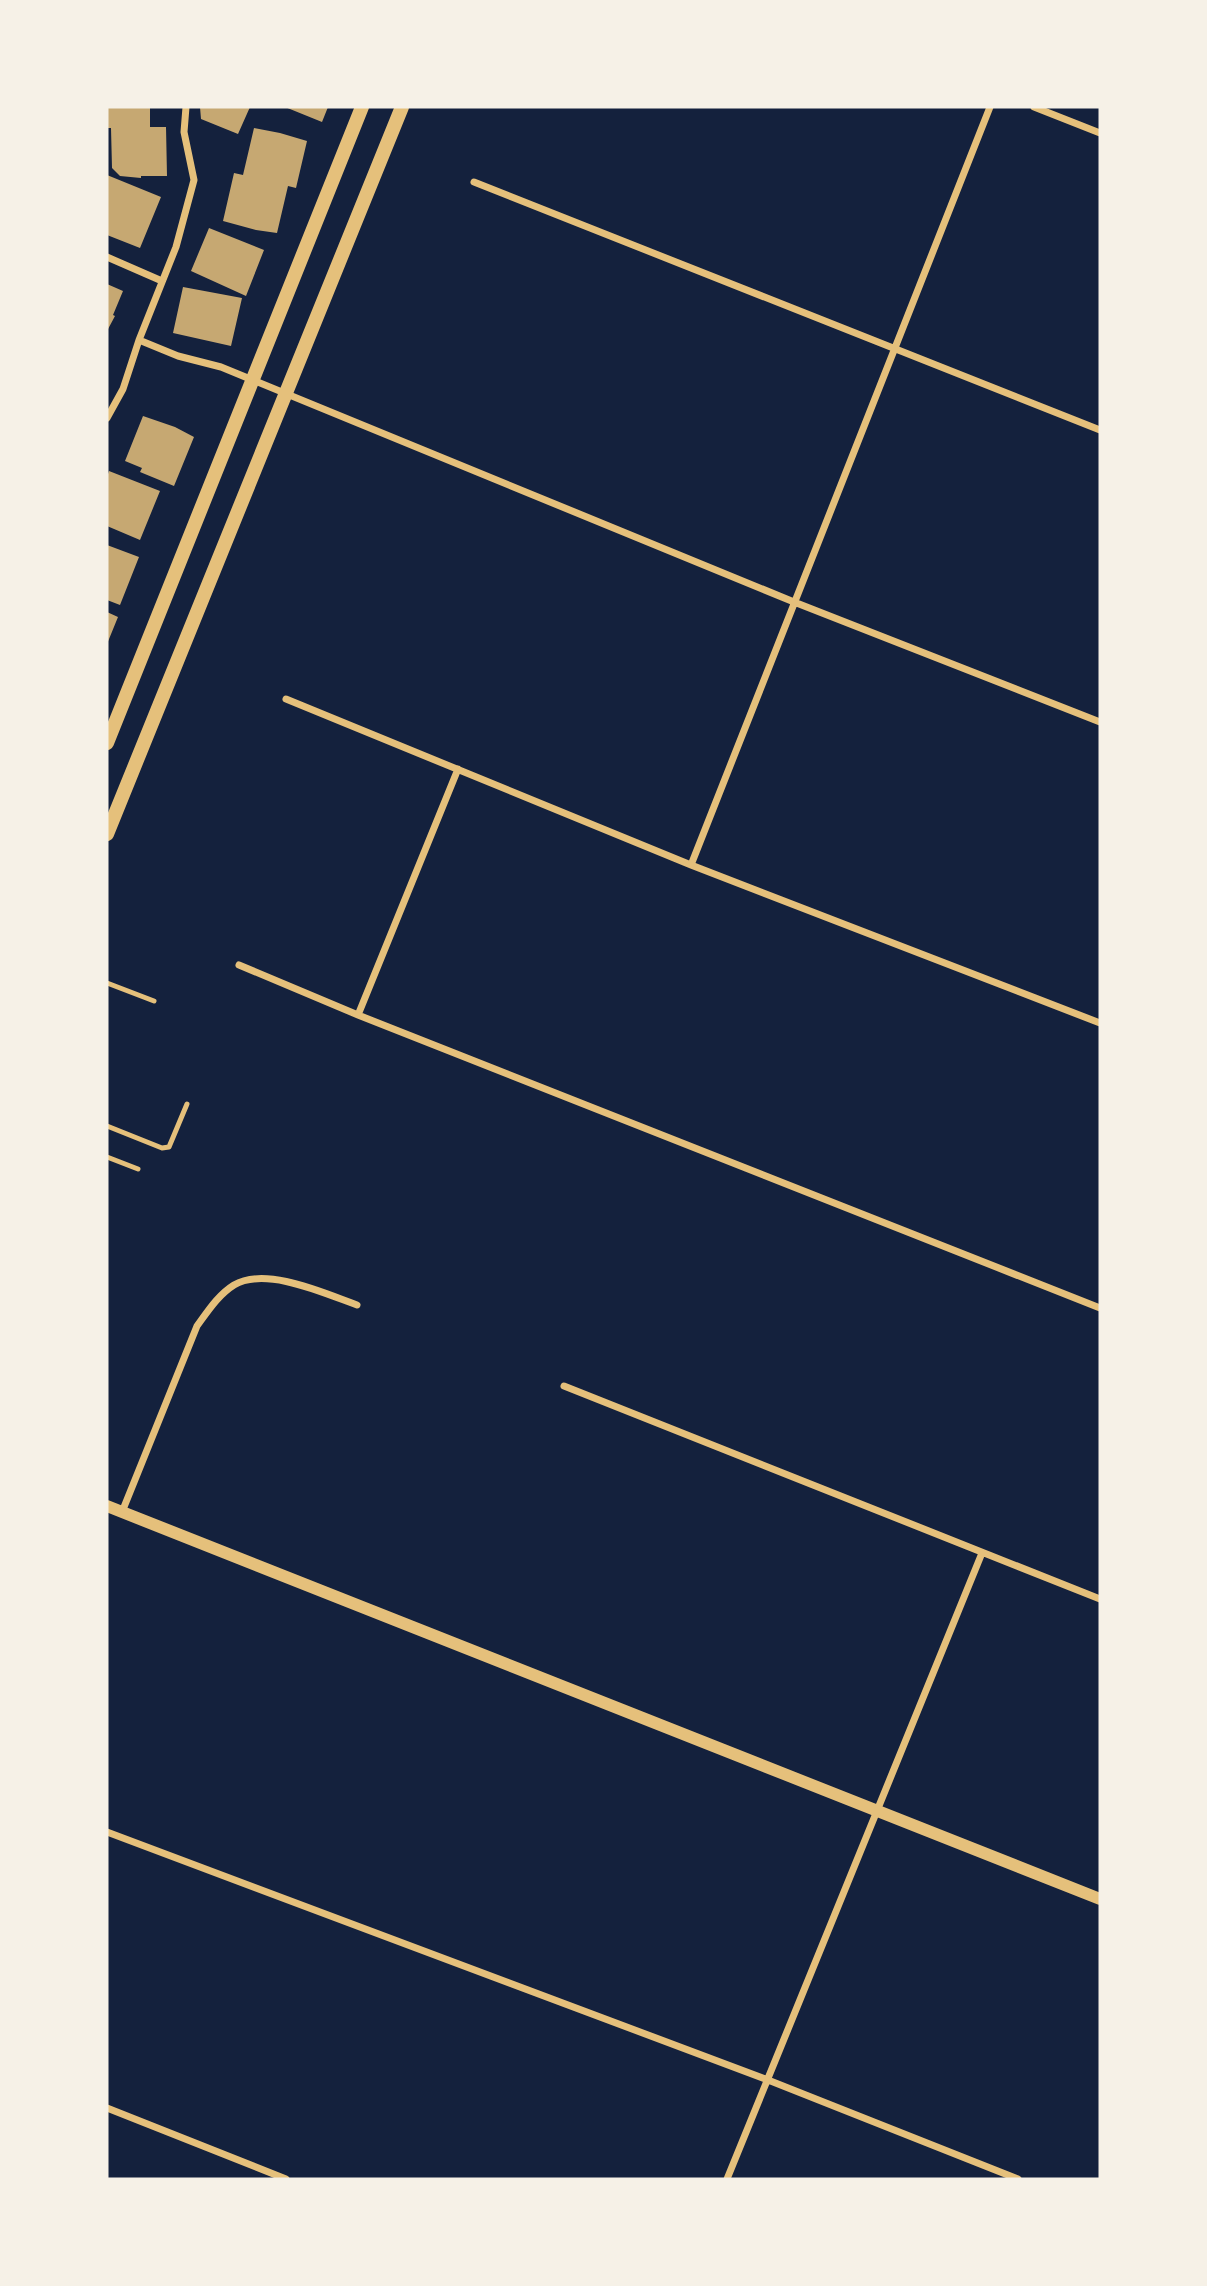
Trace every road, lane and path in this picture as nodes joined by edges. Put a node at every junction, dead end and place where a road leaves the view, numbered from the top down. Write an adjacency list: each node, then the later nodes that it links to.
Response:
1 (186, 107): 9 (street)
2 (362, 107): 12 (main road)
3 (400, 107): 13 (main road)
4 (990, 107): 11 (street)
5 (1034, 107): 6 (street)
6 (1100, 133)
7 (474, 182): 11 (street)
8 (107, 257): 9 (street)
9 (162, 281): 10 (street)
10 (139, 340): 12 (street); 14 (street)
11 (894, 348): 15 (street); 16 (street)
12 (253, 381): 13 (street); 19 (main road)
13 (286, 395): 16 (street); 21 (main road)
14 (107, 418)
15 (1100, 430)
16 (794, 602): 18 (street); 22 (street)
17 (286, 699): 20 (street)
18 (1100, 722)
19 (107, 743)
20 (458, 769): 22 (street); 26 (street)
21 (107, 834)
22 (691, 865): 27 (street)
23 (239, 965): 26 (street)
24 (107, 983): 25 (lane)
25 (154, 1001)
26 (358, 1015): 33 (street)
27 (1100, 1023)
28 (187, 1104): 29 (lane)
29 (107, 1126)
30 (107, 1157): 31 (lane)
31 (138, 1169)
32 (357, 1305): 36 (street)
33 (1100, 1308)
34 (564, 1386): 37 (street)
35 (107, 1506): 36 (street)
36 (122, 1512): 39 (street)
37 (982, 1553): 38 (street); 39 (street)
38 (1100, 1600)
39 (878, 1811): 41 (street); 42 (street)
40 (107, 1832): 42 (street)
41 (1100, 1899)
42 (768, 2080): 45 (street); 46 (street)
43 (107, 2108): 44 (street)
44 (286, 2179)
45 (727, 2179)
46 (1018, 2179)

